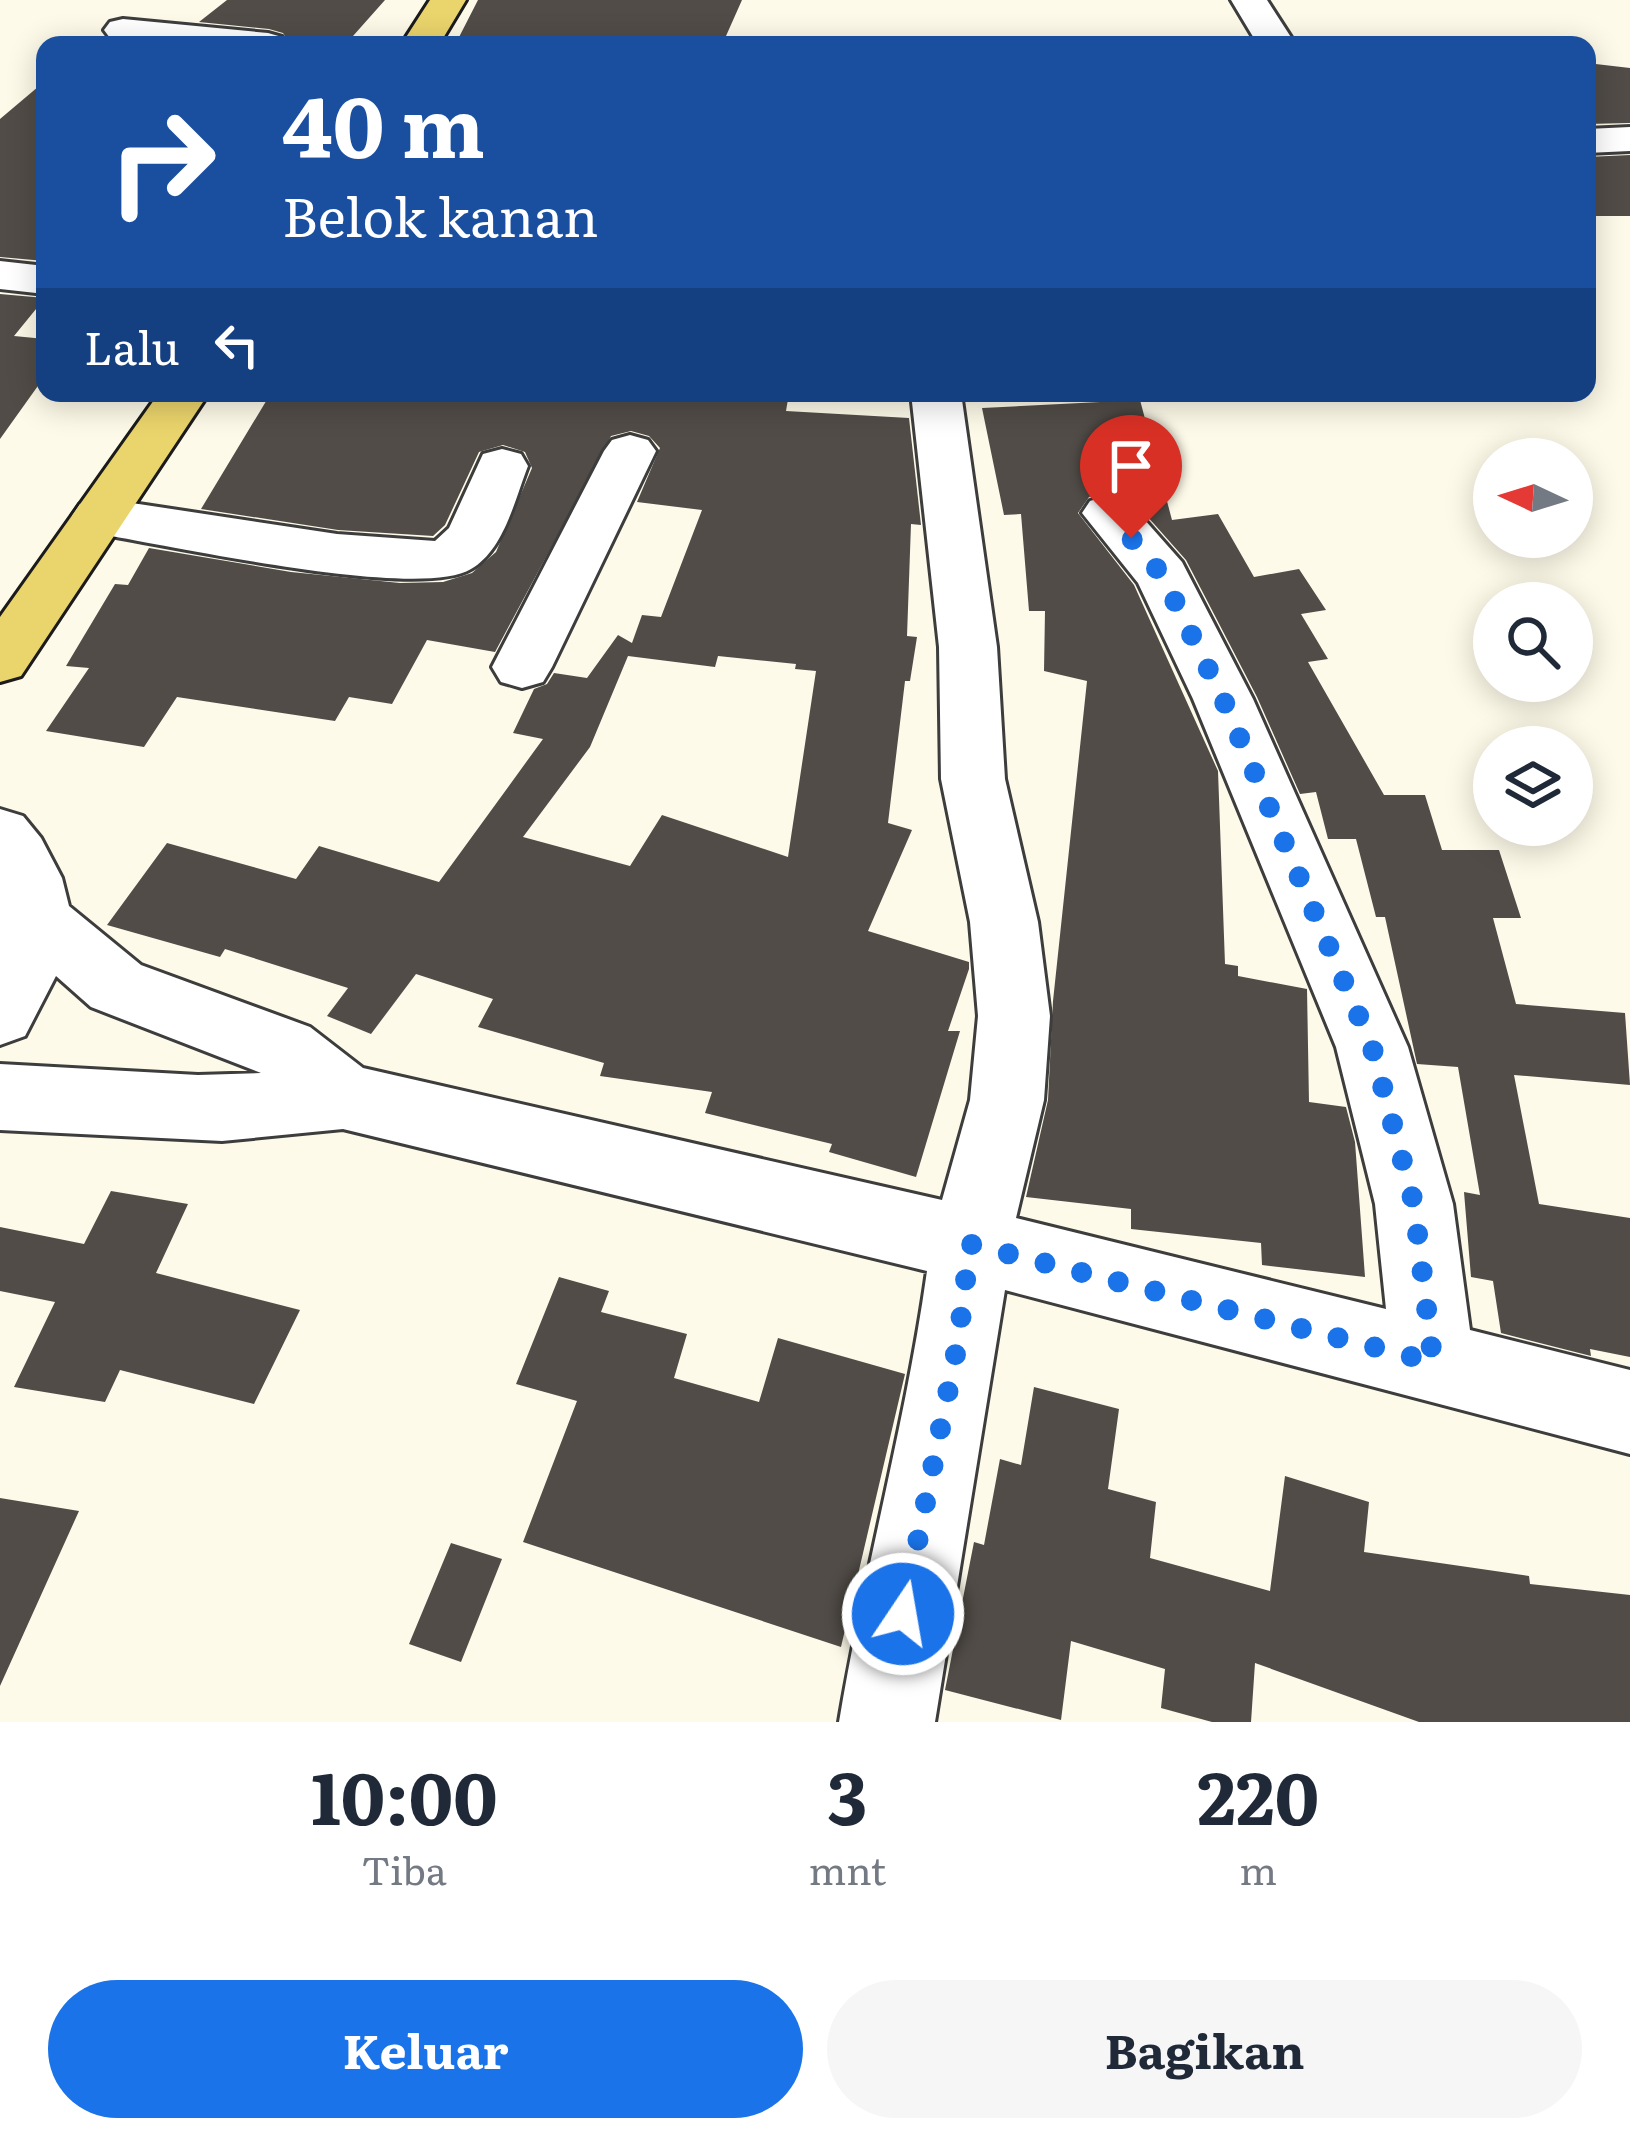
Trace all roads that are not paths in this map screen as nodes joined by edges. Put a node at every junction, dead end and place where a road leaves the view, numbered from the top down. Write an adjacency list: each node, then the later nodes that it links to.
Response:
1 (448, 0): 5 (main road)
2 (1249, 0): 6 (street)
3 (123, 30): 4 (street)
4 (181, 36)
5 (426, 36)
6 (1271, 36)
7 (1630, 139): 8 (street)
8 (1596, 141)
9 (0, 274): 10 (street)
10 (36, 279)
11 (178, 402): 16 (main road)
12 (937, 402): 25 (street)
13 (630, 451): 17 (street)
14 (502, 466): 17 (street)
15 (1109, 513): 26 (street)
16 (99, 516): 17 (street); 18 (main road)
17 (520, 555): 19 (street)
18 (0, 661)
19 (522, 668)
20 (0, 834): 21 (street)
21 (40, 921): 22 (street); 24 (street)
22 (0, 1015)
23 (0, 1096): 24 (street)
24 (343, 1096): 25 (street)
25 (970, 1244): 26 (street); 28 (street)
26 (1433, 1362): 27 (street)
27 (1630, 1412)
28 (887, 1722)

